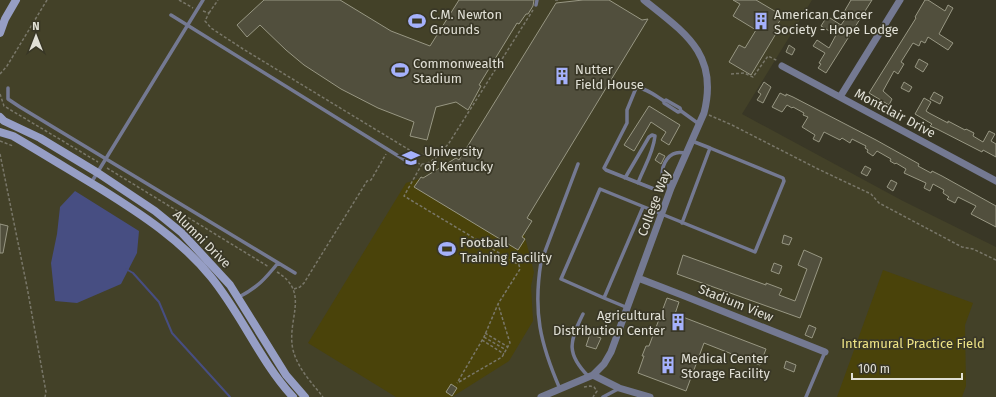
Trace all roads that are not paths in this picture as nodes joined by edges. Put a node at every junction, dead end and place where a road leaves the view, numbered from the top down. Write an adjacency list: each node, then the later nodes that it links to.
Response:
1 (16, 0): 9 (main road)
2 (203, 0): 8 (lane)
3 (537, 0): 6 (lane)
4 (644, 0): 14 (street, College Way)
5 (900, 0): 12 (street)
6 (536, 5)
7 (171, 14): 8 (lane)
8 (188, 25): 19 (lane); 20 (lane)
9 (0, 32)
10 (780, 64): 12 (street, Montclair Drive)
11 (8, 88): 19 (lane)
12 (840, 97): 24 (street, Montclair Drive)
13 (0, 116): 22 (main road, Alumni Drive)
14 (699, 124): 16 (street, College Way); 23 (lane)
15 (0, 132): 25 (main road, Alumni Drive)
16 (692, 140): 17 (lane); 18 (street, College Way)
17 (710, 148): 31 (lane); 31 (lane)
18 (686, 153): 27 (street, College Way); 27 (lane)
19 (106, 159): 22 (lane); 32 (lane)
20 (408, 162)
21 (578, 164): 42 (lane)
22 (98, 173): 25 (lane); 36 (main road, Alumni Drive)
23 (625, 178): 26 (lane); 26 (lane)
24 (996, 180)
25 (91, 183): 36 (main road, Alumni Drive)
26 (638, 183): 28 (lane)
27 (671, 188): 30 (street, College Way)
28 (654, 190)
29 (643, 206): 30 (lane); 35 (lane); 35 (lane)
30 (662, 215): 31 (lane); 34 (street, College Way)
31 (682, 223)
32 (278, 263): 33 (lane); 36 (lane)
33 (295, 273)
34 (638, 278): 37 (street, College Way); 39 (street, Stadium View)
35 (604, 298): 37 (lane)
36 (234, 300): 43 (main road, Alumni Drive); 44 (main road, Alumni Drive)
37 (628, 308): 40 (street, College Way)
38 (583, 314): 40 (lane)
39 (825, 352): 48 (lane)
40 (591, 376): 41 (street); 42 (street, College Way)
41 (619, 388): 46 (lane); 47 (street)
42 (560, 389): 45 (street, College Way)
43 (293, 397)
44 (305, 397)
45 (541, 397)
46 (603, 397)
47 (650, 397)
48 (806, 397)

